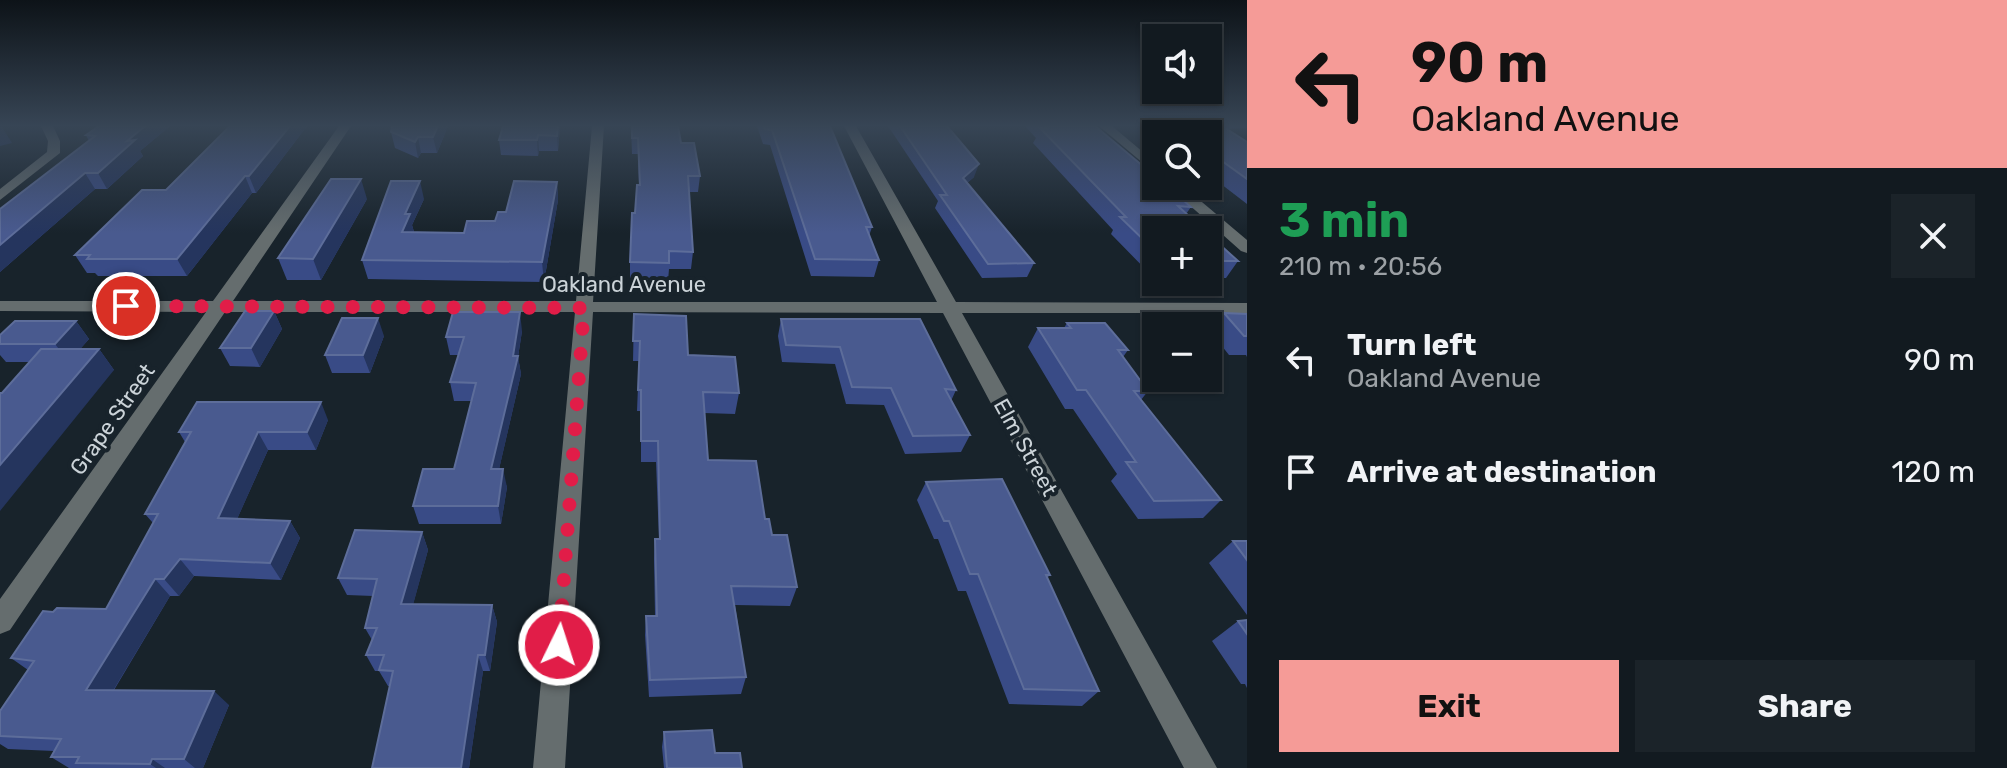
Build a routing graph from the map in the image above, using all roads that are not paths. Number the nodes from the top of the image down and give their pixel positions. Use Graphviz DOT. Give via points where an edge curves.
graph roads {
  1 [pos="42,162"];
  2 [pos="320,162"];
  3 [pos="595,162"];
  4 [pos="870,162"];
  5 [pos="0,196"];
  6 [pos="1191,200"];
  7 [pos="1247,248"];
  8 [pos="0,306"];
  9 [pos="220,306"];
  10 [pos="584,308"];
  11 [pos="1247,308"];
  12 [pos="951,309"];
  13 [pos="0,621"];
  14 [pos="549,768"];
  15 [pos="1201,768"];
  1 -- 5 [label="street"];
  2 -- 9 [label="street, Grape Street"];
  3 -- 10 [label="street"];
  4 -- 12 [label="street, Elm Street"];
  6 -- 7 [label="street"];
  8 -- 9 [label="street, Oakland Avenue"];
  9 -- 10 [label="street, Oakland Avenue"];
  9 -- 13 [label="street, Grape Street"];
  10 -- 12 [label="street, Oakland Avenue"];
  10 -- 14 [label="street"];
  11 -- 12 [label="street, Oakland Avenue"];
  12 -- 15 [label="street, Elm Street"];
}
